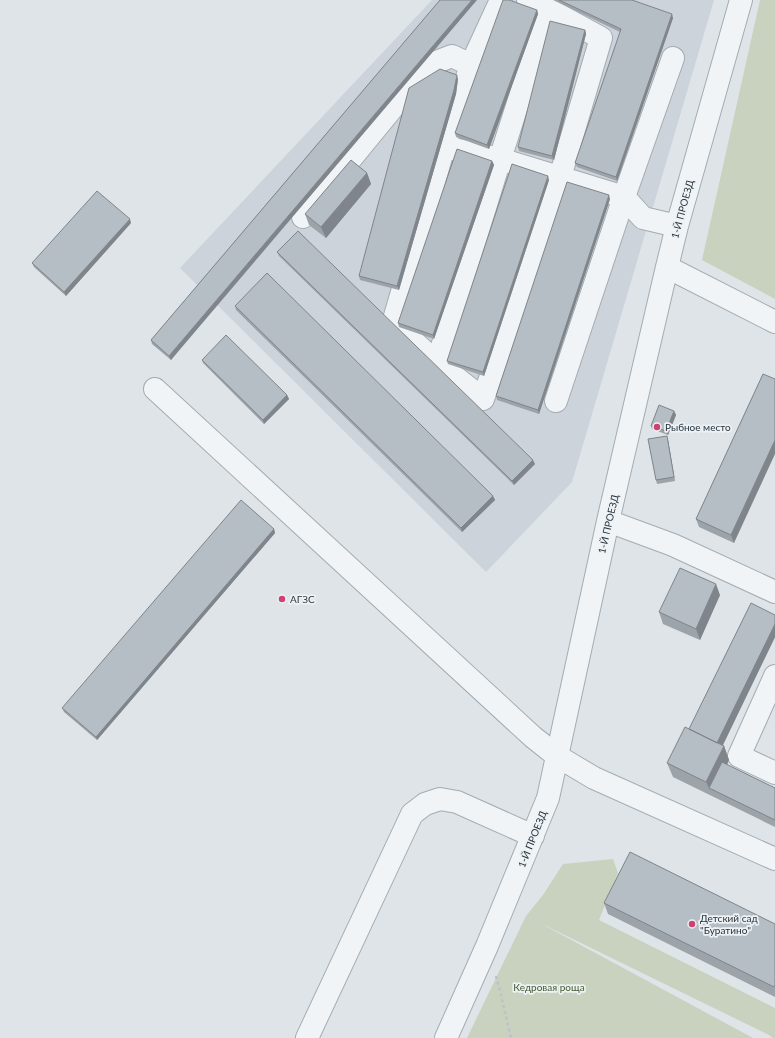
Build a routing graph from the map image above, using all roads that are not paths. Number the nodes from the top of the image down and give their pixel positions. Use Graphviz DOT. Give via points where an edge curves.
graph roads {
  1 [pos="501,0"];
  2 [pos="528,0"];
  3 [pos="741,0"];
  4 [pos="548,9"];
  5 [pos="673,58"];
  6 [pos="471,65"];
  7 [pos="444,147"];
  8 [pos="500,159"];
  9 [pos="560,177"];
  10 [pos="624,197"];
  11 [pos="303,217"];
  12 [pos="677,226"];
  13 [pos="667,267"];
  14 [pos="775,322"];
  15 [pos="437,363"];
  16 [pos="155,389"];
  17 [pos="556,401"];
  18 [pos="608,521"];
  19 [pos="775,592"];
  20 [pos="775,676"];
  21 [pos="557,756"];
  22 [pos="775,773"];
  23 [pos="533,836"];
  24 [pos="775,859"];
  25 [pos="307,1038"];
  26 [pos="446,1038"];
  1 -- 6 [label="street"];
  2 -- 4 [label="street"];
  3 -- 12 [label="street, 1-Й ПРОЕЗД"];
  4 -- 8 [label="street"];
  4 -- 9 [label="street" via="601,38"];
  5 -- 10 [label="street"];
  6 -- 7 [label="street"];
  6 -- 11 [label="street" via="452,56 434,63 413,83"];
  7 -- 8 [label="street"];
  7 -- 15 [label="street" via="393,323"];
  8 -- 9 [label="street"];
  8 -- 15 [label="street"];
  9 -- 10 [label="street"];
  9 -- 15 [label="street" via="483,399"];
  10 -- 12 [label="street" via="643,218"];
  10 -- 17 [label="street"];
  12 -- 13 [label="street, 1-Й ПРОЕЗД"];
  13 -- 14 [label="street"];
  13 -- 18 [label="street, 1-Й ПРОЕЗД"];
  16 -- 21 [label="street" via="533,738"];
  18 -- 19 [label="street" via="673,545"];
  18 -- 21 [label="street, 1-Й ПРОЕЗД"];
  20 -- 22 [label="street" via="739,756"];
  21 -- 23 [label="street, 1-Й ПРОЕЗД" via="548,798"];
  21 -- 24 [label="street" via="594,778"];
  23 -- 25 [label="street" via="457,802 440,799 425,804 412,814"];
  23 -- 26 [label="street, 1-Й ПРОЕЗД"];
}
